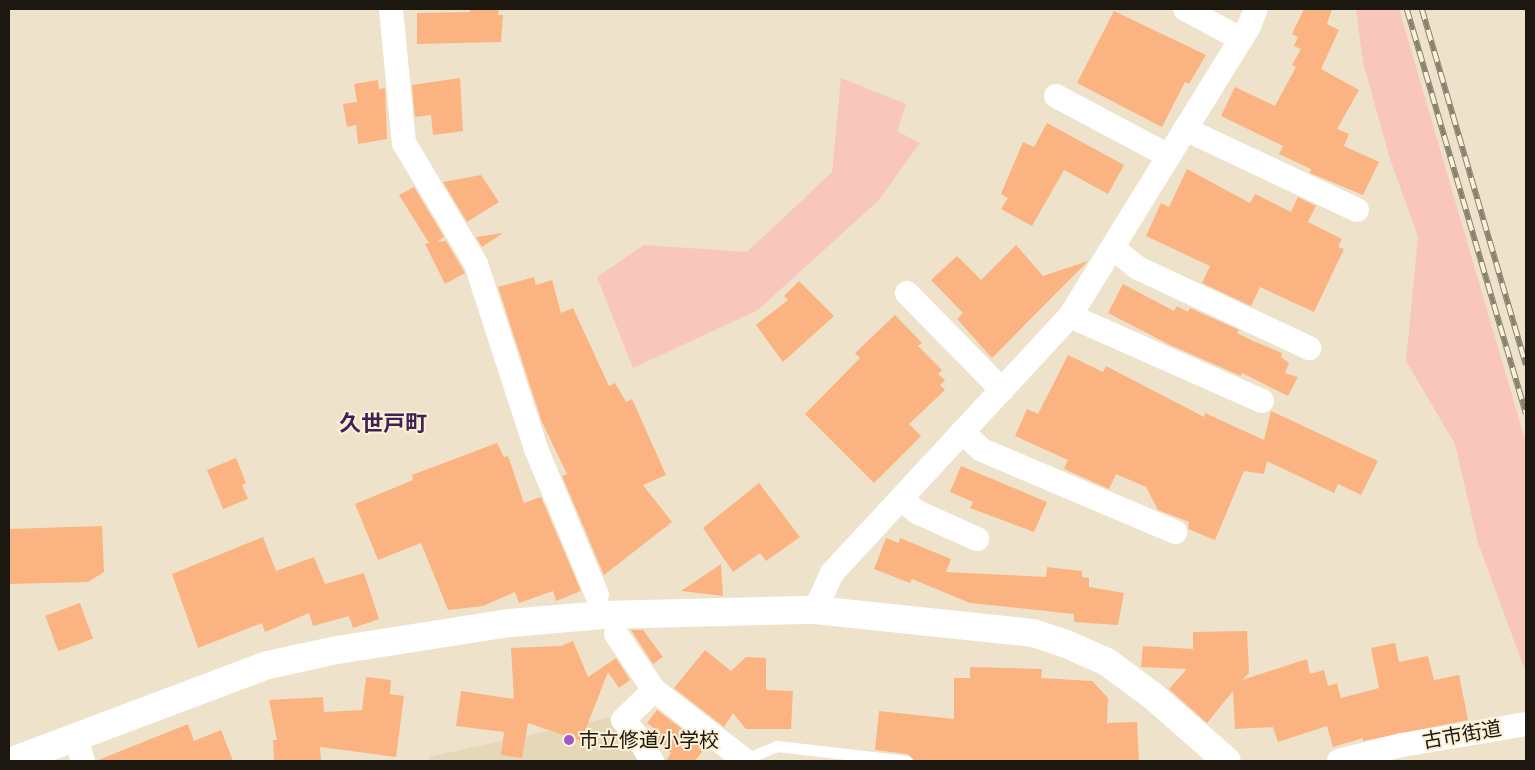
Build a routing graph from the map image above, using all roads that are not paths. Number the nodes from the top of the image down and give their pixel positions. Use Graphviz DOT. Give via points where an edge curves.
graph roads {
  1 [pos="392,9"];
  2 [pos="1185,9"];
  3 [pos="1256,9"];
  4 [pos="1241,39"];
  5 [pos="1056,96"];
  6 [pos="1186,129"];
  7 [pos="1169,156"];
  8 [pos="1357,210"];
  9 [pos="1113,248"];
  10 [pos="907,293"];
  11 [pos="1070,316"];
  12 [pos="1309,348"];
  13 [pos="1002,390"];
  14 [pos="1262,401"];
  15 [pos="962,432"];
  16 [pos="901,499"];
  17 [pos="1175,532"];
  18 [pos="977,539"];
  19 [pos="597,595"];
  20 [pos="815,610"];
  21 [pos="616,634"];
  22 [pos="654,690"];
  23 [pos="1526,724"];
  24 [pos="80,750"];
  25 [pos="1404,753"];
  26 [pos="746,760"];
  27 [pos="12,761"];
  28 [pos="652,761"];
  29 [pos="907,761"];
  30 [pos="1227,761"];
  31 [pos="1339,761"];
  1 -- 19 [label="street" via="404,143 476,264 536,449"];
  2 -- 4 [label="street"];
  3 -- 4 [label="street"];
  4 -- 6 [label="street"];
  5 -- 7 [label="street"];
  6 -- 7 [label="street"];
  6 -- 8 [label="street"];
  7 -- 9 [label="street"];
  9 -- 11 [label="street"];
  9 -- 12 [label="street" via="1138,268"];
  10 -- 13 [label="street"];
  11 -- 13 [label="street"];
  11 -- 14 [label="street"];
  13 -- 15 [label="street"];
  15 -- 16 [label="street"];
  15 -- 17 [label="street" via="982,450"];
  16 -- 18 [label="street" via="917,512"];
  16 -- 20 [label="street" via="832,573"];
  20 -- 24 [label="street" via="603,615 510,622 337,650 268,665"];
  20 -- 30 [label="street" via="1033,633 1064,644 1107,662 1153,696"];
  21 -- 22 [label="street"];
  22 -- 26 [label="street"];
  22 -- 28 [label="street" via="623,720"];
  23 -- 25 [label="street, 古市街道"];
  24 -- 27 [label="street"];
  25 -- 31 [label="street, 古市街道"];
  26 -- 29 [label="lane" via="777,746"];
}
